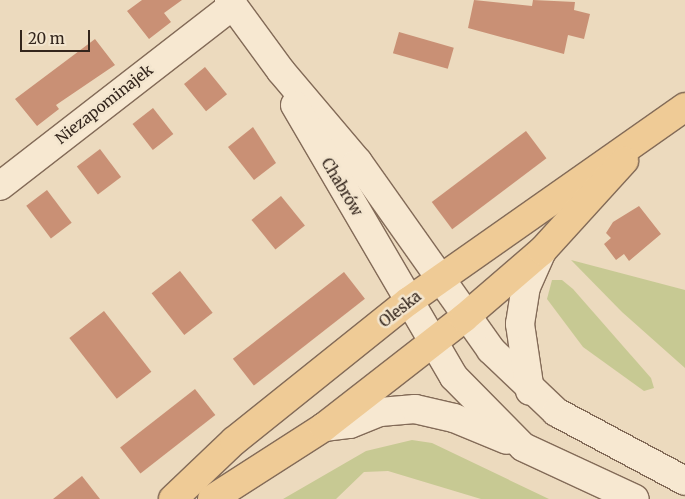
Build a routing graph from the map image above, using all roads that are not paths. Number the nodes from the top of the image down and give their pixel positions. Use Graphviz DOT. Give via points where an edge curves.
graph roads {
  1 [pos="231,3"];
  2 [pos="281,71"];
  3 [pos="685,107"];
  4 [pos="643,140"];
  5 [pos="0,186"];
  6 [pos="542,252"];
  7 [pos="438,279"];
  8 [pos="409,300"];
  9 [pos="464,318"];
  10 [pos="433,342"];
  11 [pos="531,392"];
  12 [pos="324,428"];
  13 [pos="523,447"];
  14 [pos="685,481"];
  15 [pos="173,499"];
  16 [pos="212,499"];
  17 [pos="635,499"];
  1 -- 2 [label="street, Chabrów"];
  1 -- 5 [label="street, Niezapominajek"];
  2 -- 7 [label="street, Chabrów" via="358,162"];
  2 -- 8 [label="street, Chabrów" via="299,116"];
  3 -- 4 [label="main road, Oleska"];
  4 -- 6 [label="main road, Oleska"];
  4 -- 7 [label="main road, Oleska"];
  6 -- 9 [label="main road, Oleska"];
  6 -- 11 [label="street" via="526,287 520,317 520,344"];
  7 -- 8 [label="main road, Oleska"];
  7 -- 9 [label="street, Chabrów"];
  8 -- 10 [label="street, Chabrów"];
  8 -- 15 [label="main road, Oleska" via="234,441"];
  9 -- 10 [label="main road, Oleska"];
  9 -- 11 [label="street, Chabrów"];
  10 -- 12 [label="main road, Oleska"];
  10 -- 13 [label="street, Chabrów" via="454,377"];
  11 -- 14 [label="street, Chabrów" via="591,434"];
  12 -- 13 [label="street" via="350,424 380,412 415,409 454,418"];
  12 -- 16 [label="main road, Oleska"];
  13 -- 17 [label="street"];
}
